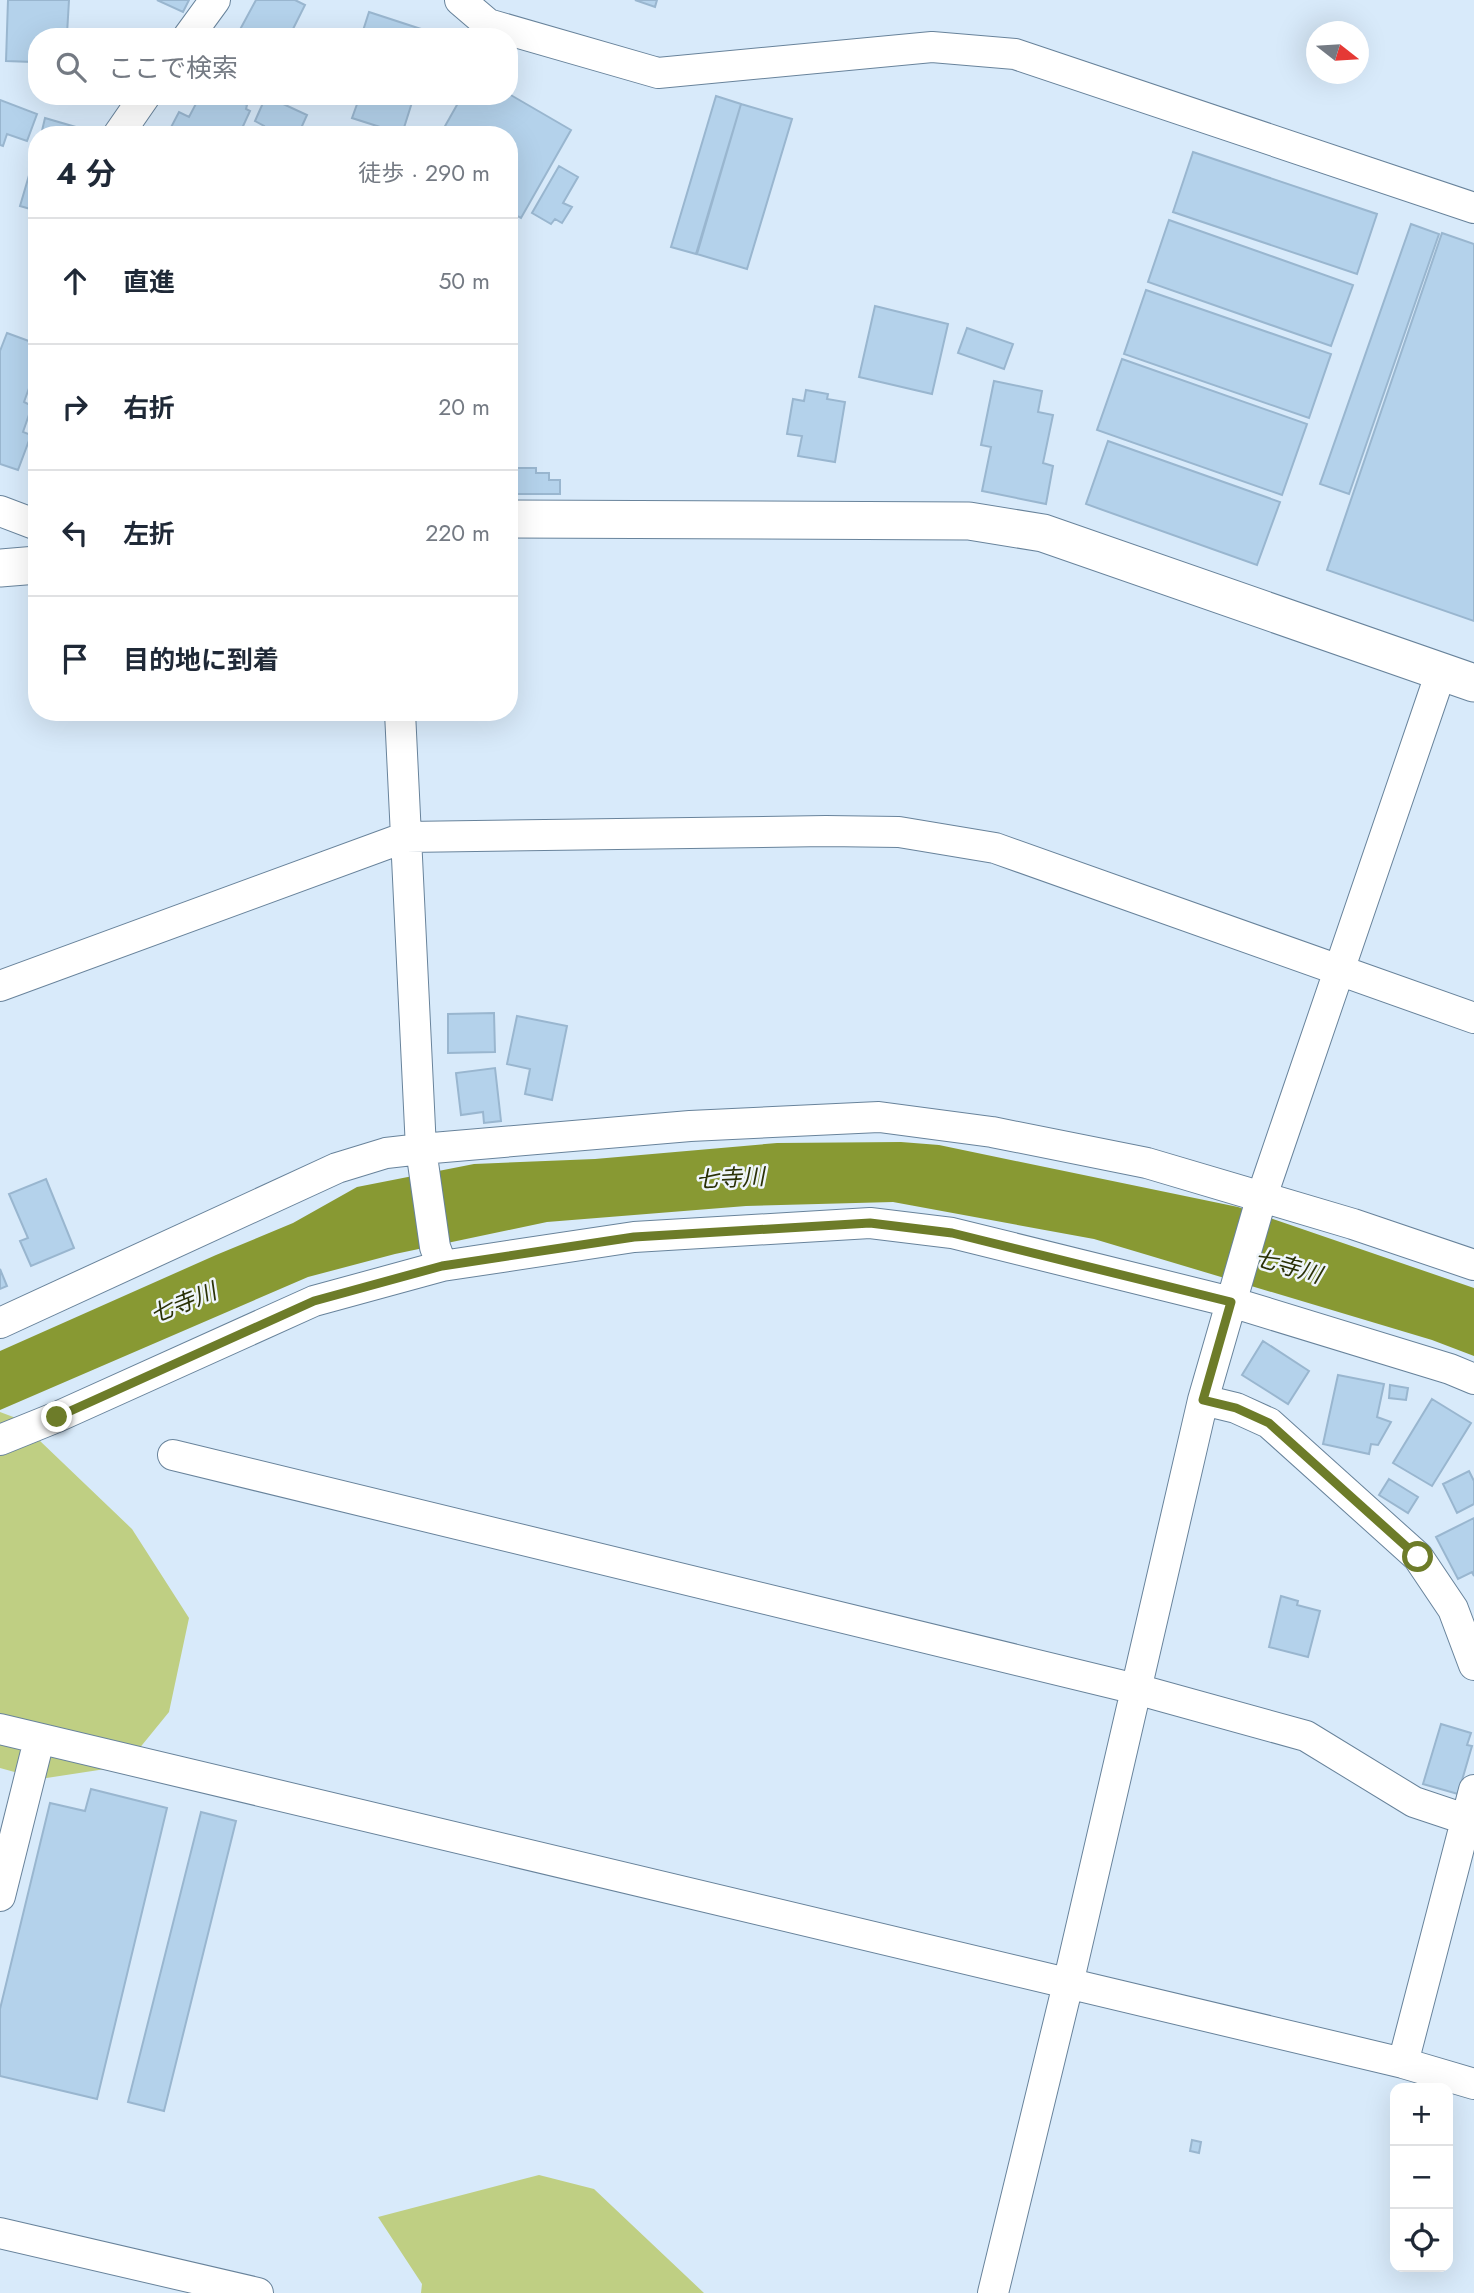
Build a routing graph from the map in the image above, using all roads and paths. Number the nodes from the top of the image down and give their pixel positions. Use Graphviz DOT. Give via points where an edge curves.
graph roads {
  1 [pos="215,0"];
  2 [pos="460,0"];
  3 [pos="195,28"];
  4 [pos="502,28"];
  5 [pos="518,33"];
  6 [pos="139,105"];
  7 [pos="124,126"];
  8 [pos="1474,208"];
  9 [pos="0,511"];
  10 [pos="518,519"];
  11 [pos="28,522"];
  12 [pos="28,566"];
  13 [pos="0,568"];
  14 [pos="1457,678"];
  15 [pos="400,721"];
  16 [pos="406,837"];
  17 [pos="1340,970"];
  18 [pos="0,986"];
  19 [pos="1474,1018"];
  20 [pos="423,1160"];
  21 [pos="1262,1196"];
  22 [pos="438,1256"];
  23 [pos="1474,1265"];
  24 [pos="1231,1302"];
  25 [pos="0,1323"];
  26 [pos="1474,1380"];
  27 [pos="1203,1400"];
  28 [pos="0,1440"];
  29 [pos="173,1455"];
  30 [pos="1463,1604"];
  31 [pos="1474,1665"];
  32 [pos="1136,1689"];
  33 [pos="0,1729"];
  34 [pos="39,1740"];
  35 [pos="1474,1790"];
  36 [pos="1470,1821"];
  37 [pos="0,1896"];
  38 [pos="1068,1984"];
  39 [pos="1403,2063"];
  40 [pos="1474,2084"];
  41 [pos="0,2233"];
  42 [pos="258,2293"];
  43 [pos="993,2293"];
  1 -- 3 [label="street"];
  2 -- 4 [label="street" via="488,24"];
  5 -- 8 [label="street" via="658,74 932,47 1015,54"];
  6 -- 7 [label="street"];
  9 -- 11 [label="street"];
  10 -- 14 [label="street" via="955,520 1043,533"];
  12 -- 13 [label="street"];
  14 -- 17 [label="street"];
  15 -- 16 [label="street"];
  16 -- 17 [label="street" via="899,832 995,848"];
  16 -- 18 [label="street"];
  16 -- 20 [label="street"];
  17 -- 19 [label="street"];
  17 -- 21 [label="street"];
  20 -- 21 [label="street" via="690,1126 879,1117 992,1132 1147,1163"];
  20 -- 22 [label="street"];
  20 -- 25 [label="street" via="386,1153 337,1168"];
  21 -- 23 [label="street"];
  21 -- 24 [label="street"];
  22 -- 24 [label="street" via="634,1237 870,1223 952,1233"];
  22 -- 28 [label="street" via="314,1301"];
  24 -- 26 [label="street"];
  24 -- 27 [label="street"];
  27 -- 30 [label="street" via="1269,1423 1418,1557"];
  27 -- 32 [label="street"];
  29 -- 32 [label="street"];
  30 -- 31 [label="street"];
  32 -- 36 [label="street" via="1306,1736 1414,1802"];
  32 -- 38 [label="street"];
  33 -- 34 [label="street"];
  34 -- 37 [label="street"];
  34 -- 38 [label="street"];
  35 -- 36 [label="street"];
  36 -- 39 [label="street"];
  38 -- 39 [label="street"];
  38 -- 43 [label="street"];
  39 -- 40 [label="street"];
  41 -- 42 [label="street"];
}
